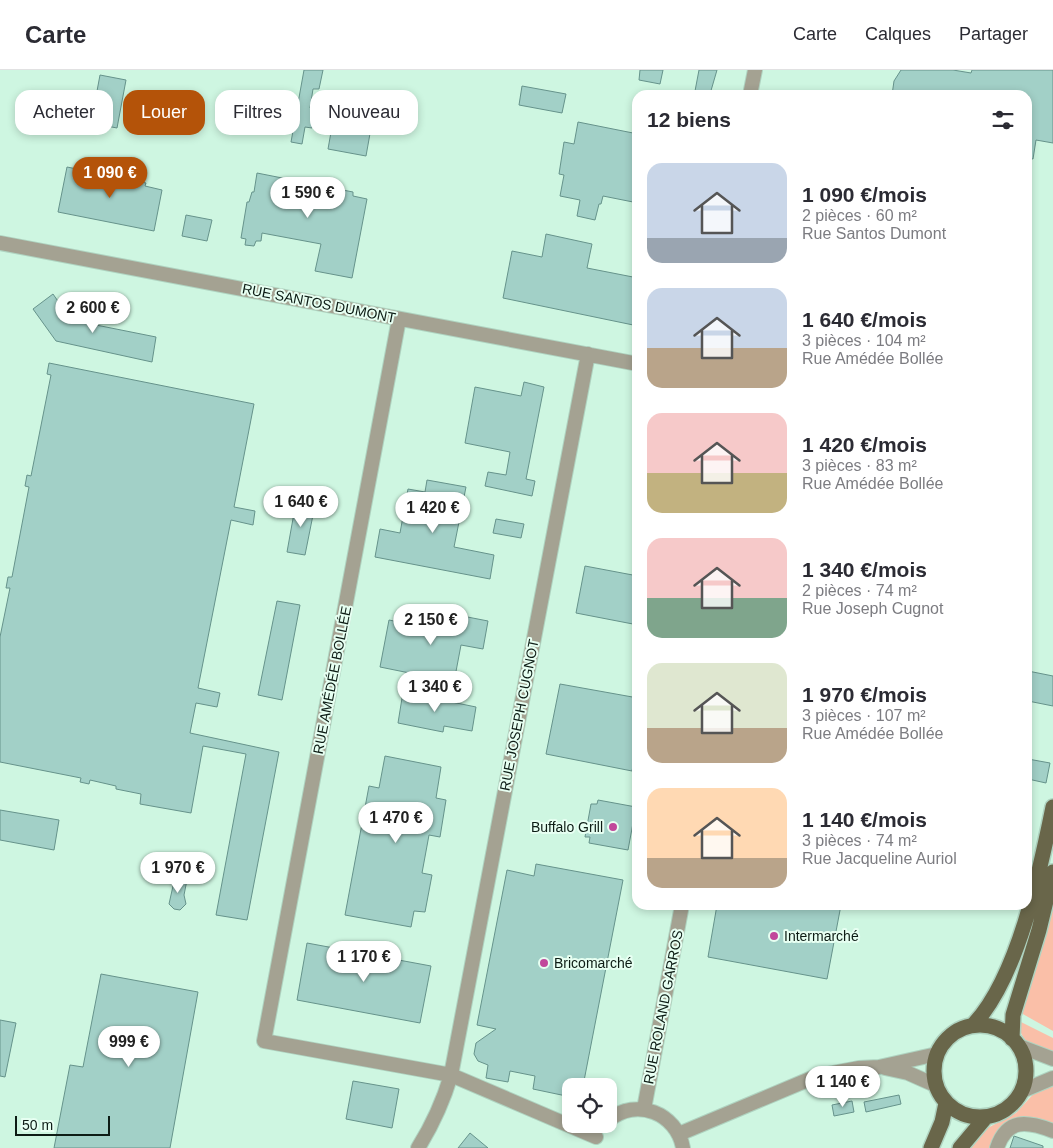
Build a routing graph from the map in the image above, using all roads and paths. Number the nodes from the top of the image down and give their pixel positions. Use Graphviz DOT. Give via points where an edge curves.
graph roads {
  1 [pos="755,70"];
  2 [pos="751,90"];
  3 [pos="0,243"];
  4 [pos="399,319"];
  5 [pos="588,354"];
  6 [pos="632,363"];
  7 [pos="1053,807"];
  8 [pos="1053,872"];
  9 [pos="1032,897"];
  10 [pos="681,910"];
  11 [pos="1028,910"];
  12 [pos="973,1026"];
  13 [pos="1016,1042"];
  14 [pos="937,1054"];
  15 [pos="1053,1059"];
  16 [pos="880,1067"];
  17 [pos="451,1075"];
  18 [pos="1053,1078"];
  19 [pos="935,1085"];
  20 [pos="1022,1091"];
  21 [pos="946,1103"];
  22 [pos="644,1109"];
  23 [pos="617,1116"];
  24 [pos="986,1117"];
  25 [pos="1053,1131"];
  26 [pos="679,1134"];
  27 [pos="594,1143"];
  28 [pos="418,1148"];
  29 [pos="683,1148"];
  30 [pos="931,1148"];
  31 [pos="960,1148"];
  32 [pos="997,1148"];
  1 -- 2 [label="street"];
  3 -- 4 [label="street, RUE SANTOS DUMONT"];
  4 -- 5 [label="street, RUE SANTOS DUMONT"];
  4 -- 17 [label="street, RUE AMÉDÉE BOLLÉE" via="264,1041"];
  5 -- 6 [label="street, RUE SANTOS DUMONT"];
  5 -- 17 [label="street, RUE JOSEPH CUGNOT"];
  7 -- 9 [label="main road"];
  8 -- 13 [label="main road" via="1013,1016"];
  10 -- 22 [label="street, RUE ROLAND GARROS"];
  11 -- 12 [label="main road" via="995,998"];
  12 -- 13 [label="main road" via="994,1028"];
  12 -- 14 [label="main road" via="951,1035"];
  13 -- 15 [label="street"];
  13 -- 20 [label="main road" via="1025,1060 1026,1076"];
  14 -- 16 [label="street"];
  14 -- 19 [label="main road" via="933,1069"];
  16 -- 19 [label="street" via="908,1073"];
  16 -- 26 [label="street" via="837,1071 798,1082"];
  17 -- 27 [label="street"];
  17 -- 28 [label="street, RUE JOSEPH CUGNOT" via="439,1109"];
  18 -- 20 [label="street"];
  19 -- 21 [label="main road"];
  20 -- 24 [label="main road" via="1007,1109"];
  21 -- 24 [label="main road" via="964,1114"];
  21 -- 30 [label="main road"];
  22 -- 23 [label="street" via="629,1109"];
  22 -- 26 [label="street" via="671,1122"];
  24 -- 31 [label="main road"];
  25 -- 32 [label="street" via="1031,1125 1013,1126 1005,1130"];
  26 -- 29 [label="street"];
}
